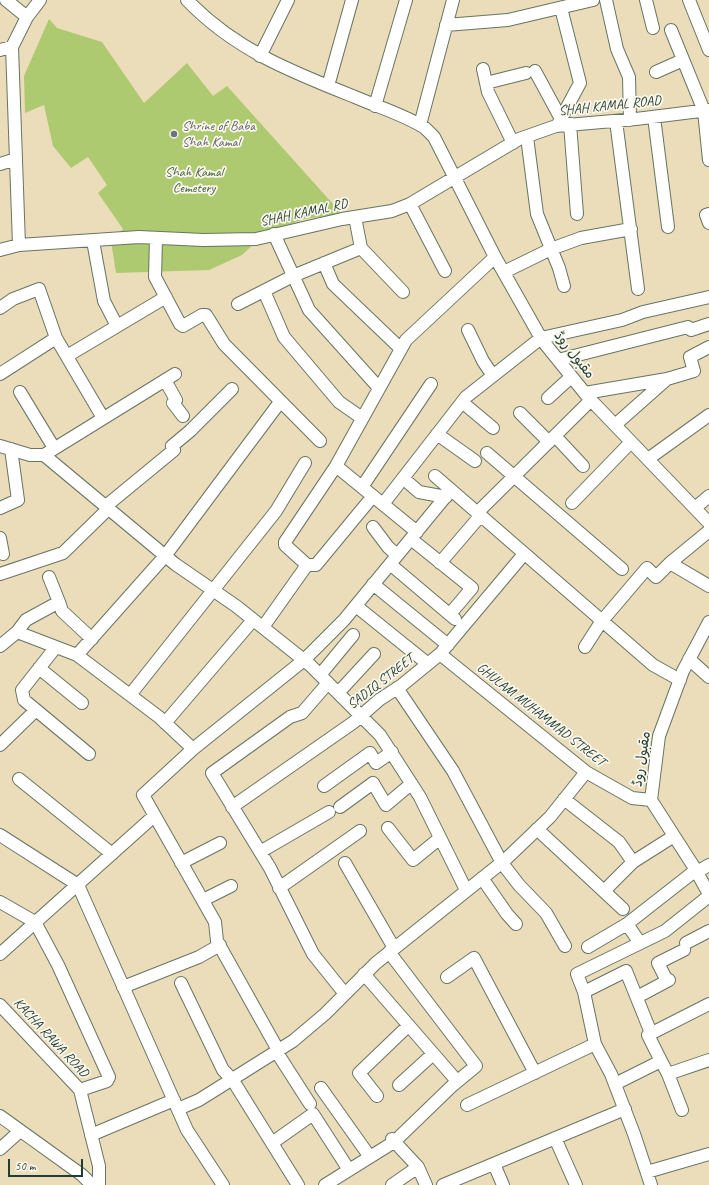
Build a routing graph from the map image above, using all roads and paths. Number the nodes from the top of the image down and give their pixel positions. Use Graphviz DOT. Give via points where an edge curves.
graph roads {
  1 [pos="6,0"];
  2 [pos="40,0"];
  3 [pos="288,0"];
  4 [pos="352,0"];
  5 [pos="406,0"];
  6 [pos="453,0"];
  7 [pos="593,0"];
  8 [pos="606,0"];
  9 [pos="646,0"];
  10 [pos="688,0"];
  11 [pos="193,2"];
  12 [pos="561,8"];
  13 [pos="28,17"];
  14 [pos="446,24"];
  15 [pos="653,28"];
  16 [pos="671,30"];
  17 [pos="12,47"];
  18 [pos="0,50"];
  19 [pos="709,50"];
  20 [pos="260,56"];
  21 [pos="683,60"];
  22 [pos="483,69"];
  23 [pos="656,72"];
  24 [pos="486,83"];
  25 [pos="328,86"];
  26 [pos="375,106"];
  27 [pos="707,111"];
  28 [pos="654,117"];
  29 [pos="630,120"];
  30 [pos="616,121"];
  31 [pos="563,123"];
  32 [pos="420,125"];
  33 [pos="527,137"];
  34 [pos="513,143"];
  35 [pos="16,158"];
  36 [pos="709,160"];
  37 [pos="0,164"];
  38 [pos="454,177"];
  39 [pos="410,204"];
  40 [pos="577,214"];
  41 [pos="709,214"];
  42 [pos="355,217"];
  43 [pos="709,223"];
  44 [pos="668,226"];
  45 [pos="630,229"];
  46 [pos="274,234"];
  47 [pos="156,238"];
  48 [pos="93,241"];
  49 [pos="19,245"];
  50 [pos="361,248"];
  51 [pos="551,249"];
  52 [pos="0,250"];
  53 [pos="496,257"];
  54 [pos="324,263"];
  55 [pos="446,271"];
  56 [pos="504,272"];
  57 [pos="293,276"];
  58 [pos="564,286"];
  59 [pos="638,288"];
  60 [pos="264,291"];
  61 [pos="402,292"];
  62 [pos="709,296"];
  63 [pos="166,297"];
  64 [pos="238,304"];
  65 [pos="0,308"];
  66 [pos="709,324"];
  67 [pos="117,326"];
  68 [pos="468,330"];
  69 [pos="56,338"];
  70 [pos="541,338"];
  71 [pos="709,347"];
  72 [pos="401,349"];
  73 [pos="67,356"];
  74 [pos="558,360"];
  75 [pos="0,374"];
  76 [pos="493,376"];
  77 [pos="571,377"];
  78 [pos="667,379"];
  79 [pos="431,384"];
  80 [pos="379,388"];
  81 [pos="232,389"];
  82 [pos="20,392"];
  83 [pos="588,397"];
  84 [pos="548,398"];
  85 [pos="280,402"];
  86 [pos="462,402"];
  87 [pos="520,413"];
  88 [pos="709,415"];
  89 [pos="183,416"];
  90 [pos="103,418"];
  91 [pos="362,418"];
  92 [pos="615,425"];
  93 [pos="493,428"];
  94 [pos="437,434"];
  95 [pos="552,439"];
  96 [pos="320,441"];
  97 [pos="631,442"];
  98 [pos="6,447"];
  99 [pos="49,452"];
  100 [pos="487,453"];
  101 [pos="648,459"];
  102 [pos="475,461"];
  103 [pos="306,463"];
  104 [pos="336,466"];
  105 [pos="583,466"];
  106 [pos="434,476"];
  107 [pos="514,477"];
  108 [pos="403,478"];
  109 [pos="362,487"];
  110 [pos="448,494"];
  111 [pos="709,496"];
  112 [pos="378,500"];
  113 [pos="572,503"];
  114 [pos="0,508"];
  115 [pos="107,508"];
  116 [pos="695,508"];
  117 [pos="479,514"];
  118 [pos="709,522"];
  119 [pos="373,527"];
  120 [pos="709,531"];
  121 [pos="414,535"];
  122 [pos="0,538"];
  123 [pos="3,554"];
  124 [pos="524,554"];
  125 [pos="165,556"];
  126 [pos="394,560"];
  127 [pos="440,563"];
  128 [pos="670,563"];
  129 [pos="307,565"];
  130 [pos="622,570"];
  131 [pos="0,574"];
  132 [pos="49,577"];
  133 [pos="373,584"];
  134 [pos="709,586"];
  135 [pos="214,590"];
  136 [pos="59,602"];
  137 [pos="356,606"];
  138 [pos="450,614"];
  139 [pos="601,622"];
  140 [pos="709,622"];
  141 [pos="258,623"];
  142 [pos="464,626"];
  143 [pos="17,632"];
  144 [pos="353,635"];
  145 [pos="92,639"];
  146 [pos="0,646"];
  147 [pos="55,648"];
  148 [pos="585,648"];
  149 [pos="444,649"];
  150 [pos="374,654"];
  151 [pos="77,655"];
  152 [pos="689,659"];
  153 [pos="304,660"];
  154 [pos="428,664"];
  155 [pos="39,668"];
  156 [pos="320,675"];
  157 [pos="709,677"];
  158 [pos="680,680"];
  159 [pos="328,683"];
  160 [pos="397,688"];
  161 [pos="338,693"];
  162 [pos="130,695"];
  163 [pos="82,703"];
  164 [pos="36,710"];
  165 [pos="361,716"];
  166 [pos="165,723"];
  167 [pos="0,745"];
  168 [pos="193,749"];
  169 [pos="392,752"];
  170 [pos="89,754"];
  171 [pos="586,772"];
  172 [pos="19,779"];
  173 [pos="411,784"];
  174 [pos="324,786"];
  175 [pos="564,799"];
  176 [pos="651,800"];
  177 [pos="232,807"];
  178 [pos="154,816"];
  179 [pos="388,828"];
  180 [pos="537,829"];
  181 [pos="360,831"];
  182 [pos="0,835"];
  183 [pos="674,836"];
  184 [pos="440,838"];
  185 [pos="220,842"];
  186 [pos="260,852"];
  187 [pos="112,854"];
  188 [pos="633,862"];
  189 [pos="181,863"];
  190 [pos="345,863"];
  191 [pos="502,863"];
  192 [pos="709,865"];
  193 [pos="697,871"];
  194 [pos="482,878"];
  195 [pos="78,885"];
  196 [pos="231,886"];
  197 [pos="280,888"];
  198 [pos="466,890"];
  199 [pos="604,891"];
  200 [pos="708,892"];
  201 [pos="203,900"];
  202 [pos="0,902"];
  203 [pos="623,909"];
  204 [pos="36,922"];
  205 [pos="516,924"];
  206 [pos="627,924"];
  207 [pos="709,931"];
  208 [pos="640,944"];
  209 [pos="220,945"];
  210 [pos="565,946"];
  211 [pos="588,947"];
  212 [pos="392,950"];
  213 [pos="0,954"];
  214 [pos="364,974"];
  215 [pos="447,977"];
  216 [pos="181,984"];
  217 [pos="123,987"];
  218 [pos="584,992"];
  219 [pos="345,994"];
  220 [pos="636,997"];
  221 [pos="709,1004"];
  222 [pos="0,1005"];
  223 [pos="408,1026"];
  224 [pos="651,1033"];
  225 [pos="595,1044"];
  226 [pos="277,1051"];
  227 [pos="433,1054"];
  228 [pos="709,1060"];
  229 [pos="661,1061"];
  230 [pos="535,1073"];
  231 [pos="668,1074"];
  232 [pos="232,1079"];
  233 [pos="457,1082"];
  234 [pos="615,1084"];
  235 [pos="399,1085"];
  236 [pos="321,1088"];
  237 [pos="80,1090"];
  238 [pos="377,1096"];
  239 [pos="176,1104"];
  240 [pos="310,1104"];
  241 [pos="467,1105"];
  242 [pos="625,1109"];
  243 [pos="682,1110"];
  244 [pos="0,1116"];
  245 [pos="20,1131"];
  246 [pos="91,1135"];
  247 [pos="555,1138"];
  248 [pos="393,1140"];
  249 [pos="272,1143"];
  250 [pos="0,1149"];
  251 [pos="709,1154"];
  252 [pos="370,1157"];
  253 [pos="494,1164"];
  254 [pos="418,1168"];
  255 [pos="349,1170"];
  256 [pos="647,1172"];
  257 [pos="92,1185"];
  258 [pos="99,1185"];
  259 [pos="223,1185"];
  260 [pos="298,1185"];
  261 [pos="326,1185"];
  262 [pos="392,1185"];
  263 [pos="426,1185"];
  264 [pos="443,1185"];
  265 [pos="503,1185"];
  266 [pos="576,1185"];
  267 [pos="651,1185"];
  1 -- 13 [label="street"];
  2 -- 13 [label="street"];
  3 -- 20 [label="street"];
  4 -- 25 [label="street"];
  5 -- 26 [label="street"];
  6 -- 14 [label="street"];
  7 -- 12 [label="street"];
  8 -- 29 [label="street" via="617,49 629,77"];
  9 -- 15 [label="street"];
  10 -- 19 [label="street"];
  11 -- 20 [label="street" via="207,21"];
  12 -- 14 [label="street" via="508,20"];
  12 -- 31 [label="street" via="580,83"];
  13 -- 17 [label="street"];
  14 -- 32 [label="street"];
  16 -- 21 [label="street"];
  17 -- 18 [label="street"];
  17 -- 35 [label="street"];
  20 -- 25 [label="street"];
  21 -- 23 [label="street"];
  21 -- 27 [label="street"];
  22 -- 24 [label="street"];
  24 -- 31 [label="street" via="531,72"];
  24 -- 34 [label="street"];
  25 -- 26 [label="street"];
  26 -- 32 [label="street"];
  27 -- 28 [label="street, SHAH KAMAL ROAD"];
  27 -- 36 [label="street"];
  28 -- 29 [label="street, SHAH KAMAL ROAD"];
  28 -- 44 [label="street"];
  29 -- 30 [label="street, SHAH KAMAL ROAD"];
  30 -- 31 [label="street, SHAH KAMAL ROAD"];
  30 -- 45 [label="street"];
  31 -- 33 [label="street, SHAH KAMAL ROAD"];
  31 -- 40 [label="street"];
  32 -- 38 [label="street" via="434,137"];
  33 -- 34 [label="street, SHAH KAMAL ROAD"];
  33 -- 51 [label="street" via="537,214"];
  34 -- 38 [label="street, SHAH KAMAL ROAD"];
  35 -- 37 [label="street"];
  35 -- 49 [label="street"];
  38 -- 39 [label="street, SHAH KAMAL RD"];
  38 -- 53 [label="street, مقبول روڈ"];
  39 -- 42 [label="street, SHAH KAMAL RD" via="392,211"];
  39 -- 55 [label="street"];
  41 -- 43 [label="street" via="706,215"];
  42 -- 46 [label="street, SHAH KAMAL RD"];
  42 -- 50 [label="street"];
  45 -- 51 [label="street" via="581,238"];
  45 -- 59 [label="street"];
  46 -- 47 [label="street, SHAH KAMAL RD" via="256,239"];
  46 -- 57 [label="street"];
  47 -- 48 [label="street, SHAH KAMAL RD"];
  47 -- 63 [label="street" via="155,276"];
  48 -- 49 [label="street, SHAH KAMAL RD"];
  48 -- 67 [label="street" via="104,301"];
  49 -- 52 [label="street"];
  50 -- 54 [label="street"];
  50 -- 61 [label="street"];
  51 -- 56 [label="street"];
  51 -- 58 [label="street"];
  53 -- 56 [label="street, مقبول روڈ"];
  53 -- 72 [label="street" via="406,340"];
  54 -- 57 [label="street"];
  54 -- 72 [label="street" via="333,284"];
  56 -- 70 [label="street, مقبول روڈ"];
  57 -- 60 [label="street"];
  57 -- 80 [label="street" via="309,310"];
  60 -- 64 [label="street"];
  60 -- 91 [label="street" via="284,337 340,402"];
  62 -- 70 [label="street" via="643,312 622,320"];
  63 -- 67 [label="street"];
  63 -- 85 [label="street" via="182,325 206,315 224,344"];
  65 -- 69 [label="street" via="13,299 39,289"];
  66 -- 74 [label="street"];
  67 -- 73 [label="street"];
  68 -- 76 [label="street"];
  69 -- 73 [label="street"];
  69 -- 75 [label="street"];
  70 -- 74 [label="street, مقبول روڈ"];
  70 -- 76 [label="street"];
  71 -- 78 [label="street" via="690,357 694,371"];
  72 -- 80 [label="street"];
  73 -- 90 [label="street"];
  74 -- 77 [label="street, مقبول روڈ"];
  76 -- 86 [label="street"];
  77 -- 83 [label="street, مقبول روڈ"];
  77 -- 84 [label="street"];
  78 -- 83 [label="street"];
  78 -- 92 [label="street"];
  79 -- 109 [label="street"];
  80 -- 91 [label="street"];
  81 -- 115 [label="street" via="172,446 174,450"];
  82 -- 99 [label="street"];
  83 -- 92 [label="street, مقبول روڈ"];
  83 -- 95 [label="street"];
  85 -- 96 [label="street"];
  85 -- 125 [label="street"];
  86 -- 93 [label="street"];
  86 -- 94 [label="street"];
  87 -- 95 [label="street"];
  88 -- 101 [label="street"];
  89 -- 90 [label="street" via="173,403 176,400 170,377"];
  90 -- 99 [label="street"];
  91 -- 104 [label="street"];
  92 -- 97 [label="street, مقبول روڈ"];
  94 -- 102 [label="street"];
  94 -- 108 [label="street"];
  95 -- 105 [label="street"];
  95 -- 107 [label="street"];
  97 -- 101 [label="street, مقبول روڈ"];
  97 -- 113 [label="street"];
  98 -- 99 [label="street" via="30,455"];
  98 -- 114 [label="street" via="18,500"];
  99 -- 115 [label="street" via="59,466"];
  100 -- 107 [label="street"];
  101 -- 116 [label="street, مقبول روڈ"];
  103 -- 135 [label="street" via="276,511"];
  104 -- 109 [label="street"];
  104 -- 129 [label="street" via="284,542"];
  106 -- 110 [label="street"];
  107 -- 117 [label="street"];
  107 -- 130 [label="street"];
  108 -- 110 [label="street" via="419,492"];
  108 -- 112 [label="street"];
  109 -- 112 [label="street"];
  110 -- 117 [label="street"];
  110 -- 121 [label="street"];
  111 -- 116 [label="street"];
  112 -- 121 [label="street"];
  112 -- 129 [label="street" via="316,565"];
  115 -- 125 [label="street"];
  115 -- 131 [label="street" via="63,552"];
  116 -- 118 [label="street, مقبول روڈ"];
  117 -- 124 [label="street"];
  117 -- 127 [label="street"];
  119 -- 126 [label="street"];
  120 -- 128 [label="street"];
  121 -- 126 [label="street"];
  121 -- 127 [label="street"];
  122 -- 123 [label="street"];
  124 -- 139 [label="street"];
  124 -- 142 [label="street, SADIQ STREET"];
  125 -- 135 [label="street"];
  125 -- 145 [label="street"];
  126 -- 133 [label="street"];
  126 -- 138 [label="street"];
  127 -- 138 [label="street" via="472,588"];
  128 -- 134 [label="street"];
  128 -- 139 [label="street" via="656,577 647,568"];
  129 -- 141 [label="street"];
  132 -- 136 [label="street"];
  133 -- 137 [label="street"];
  133 -- 149 [label="street, GHULAM MUHAMMAD STREET"];
  135 -- 141 [label="street"];
  135 -- 162 [label="street"];
  136 -- 143 [label="street" via="26,620"];
  136 -- 145 [label="street" via="62,611"];
  137 -- 153 [label="street"];
  137 -- 154 [label="street"];
  138 -- 142 [label="street"];
  139 -- 148 [label="street"];
  139 -- 158 [label="street" via="653,665"];
  140 -- 152 [label="street, مقبول روڈ"];
  141 -- 153 [label="street"];
  141 -- 166 [label="street"];
  142 -- 149 [label="street, SADIQ STREET"];
  143 -- 146 [label="street"];
  143 -- 147 [label="street"];
  144 -- 156 [label="street"];
  145 -- 151 [label="street"];
  147 -- 151 [label="street"];
  147 -- 155 [label="street"];
  149 -- 154 [label="street, SADIQ STREET"];
  149 -- 171 [label="street, GHULAM MUHAMMAD STREET"];
  150 -- 161 [label="street"];
  151 -- 162 [label="street"];
  152 -- 157 [label="street"];
  152 -- 158 [label="street, مقبول روڈ"];
  153 -- 156 [label="street"];
  153 -- 168 [label="street"];
  154 -- 160 [label="street, SADIQ STREET"];
  155 -- 163 [label="street"];
  155 -- 164 [label="street" via="22,690 24,700"];
  156 -- 159 [label="street"];
  158 -- 176 [label="street, مقبول روڈ" via="659,736"];
  159 -- 161 [label="street"];
  159 -- 177 [label="street" via="302,712 290,717 213,772"];
  160 -- 165 [label="street, SADIQ STREET"];
  160 -- 191 [label="street" via="453,771"];
  161 -- 165 [label="street"];
  162 -- 166 [label="street"];
  164 -- 167 [label="street"];
  164 -- 170 [label="street"];
  165 -- 169 [label="street"];
  165 -- 177 [label="street, SADIQ STREET"];
  166 -- 168 [label="street"];
  168 -- 178 [label="street" via="143,795"];
  169 -- 173 [label="street"];
  169 -- 174 [label="street" via="376,763 370,753"];
  171 -- 175 [label="street"];
  171 -- 176 [label="street, GHULAM MUHAMMAD STREET" via="632,798"];
  172 -- 187 [label="street"];
  173 -- 184 [label="street"];
  173 -- 186 [label="street" via="386,805 373,783 335,810"];
  175 -- 180 [label="street"];
  175 -- 188 [label="street" via="619,842"];
  176 -- 183 [label="street, مقبول روڈ"];
  177 -- 186 [label="street"];
  178 -- 187 [label="street"];
  178 -- 189 [label="street"];
  179 -- 184 [label="street" via="413,860"];
  180 -- 191 [label="street"];
  180 -- 199 [label="street"];
  181 -- 197 [label="street"];
  182 -- 195 [label="street"];
  183 -- 188 [label="street"];
  183 -- 193 [label="street, مقبول روڈ"];
  184 -- 198 [label="street"];
  185 -- 189 [label="street"];
  186 -- 197 [label="street"];
  187 -- 195 [label="street"];
  188 -- 199 [label="street"];
  189 -- 201 [label="street"];
  190 -- 212 [label="street"];
  191 -- 194 [label="street"];
  191 -- 210 [label="street" via="546,913"];
  192 -- 193 [label="street"];
  193 -- 200 [label="street, مقبول روڈ"];
  193 -- 206 [label="street"];
  194 -- 198 [label="street"];
  194 -- 205 [label="street"];
  195 -- 204 [label="street"];
  195 -- 217 [label="street"];
  196 -- 201 [label="street"];
  197 -- 219 [label="street" via="312,954"];
  198 -- 212 [label="street"];
  199 -- 203 [label="street"];
  200 -- 208 [label="street" via="665,931"];
  201 -- 209 [label="street" via="215,922 217,941"];
  202 -- 204 [label="street"];
  204 -- 213 [label="street"];
  204 -- 237 [label="street" via="109,1077 107,1081"];
  206 -- 208 [label="street"];
  206 -- 211 [label="street"];
  207 -- 220 [label="street" via="658,963 668,981"];
  208 -- 218 [label="street" via="577,974"];
  209 -- 217 [label="street" via="199,957"];
  209 -- 226 [label="street"];
  212 -- 214 [label="street"];
  212 -- 233 [label="street" via="476,1066"];
  214 -- 219 [label="street"];
  214 -- 223 [label="street"];
  215 -- 230 [label="street" via="474,958"];
  216 -- 232 [label="street" via="223,1070"];
  217 -- 239 [label="street"];
  218 -- 220 [label="street" via="626,971"];
  218 -- 225 [label="street"];
  219 -- 226 [label="street" via="309,1027"];
  220 -- 224 [label="street"];
  221 -- 224 [label="street"];
  222 -- 237 [label="street, KACHA RAWA ROAD"];
  223 -- 227 [label="street"];
  223 -- 238 [label="street" via="359,1073"];
  224 -- 229 [label="street" via="648,1035"];
  225 -- 230 [label="street"];
  225 -- 234 [label="street"];
  226 -- 232 [label="street"];
  226 -- 240 [label="street"];
  227 -- 233 [label="street"];
  227 -- 235 [label="street"];
  228 -- 231 [label="street"];
  229 -- 231 [label="street"];
  229 -- 234 [label="street"];
  230 -- 241 [label="street"];
  231 -- 243 [label="street"];
  232 -- 239 [label="street" via="199,1100"];
  232 -- 249 [label="street"];
  233 -- 248 [label="street"];
  234 -- 242 [label="street"];
  236 -- 252 [label="street"];
  237 -- 246 [label="street, KACHA RAWA ROAD"];
  239 -- 246 [label="street"];
  239 -- 259 [label="street" via="187,1130"];
  242 -- 247 [label="street"];
  242 -- 256 [label="street"];
  244 -- 245 [label="street"];
  245 -- 250 [label="street"];
  245 -- 257 [label="street"];
  246 -- 258 [label="street, KACHA RAWA ROAD" via="99,1166"];
  247 -- 253 [label="street"];
  247 -- 266 [label="street"];
  248 -- 252 [label="street"];
  248 -- 254 [label="street"];
  249 -- 255 [label="street" via="313,1114"];
  249 -- 260 [label="street"];
  251 -- 256 [label="street"];
  252 -- 255 [label="street"];
  253 -- 264 [label="street"];
  253 -- 265 [label="street"];
  254 -- 262 [label="street"];
  254 -- 263 [label="street"];
  255 -- 261 [label="street"];
  256 -- 267 [label="street"];
}
